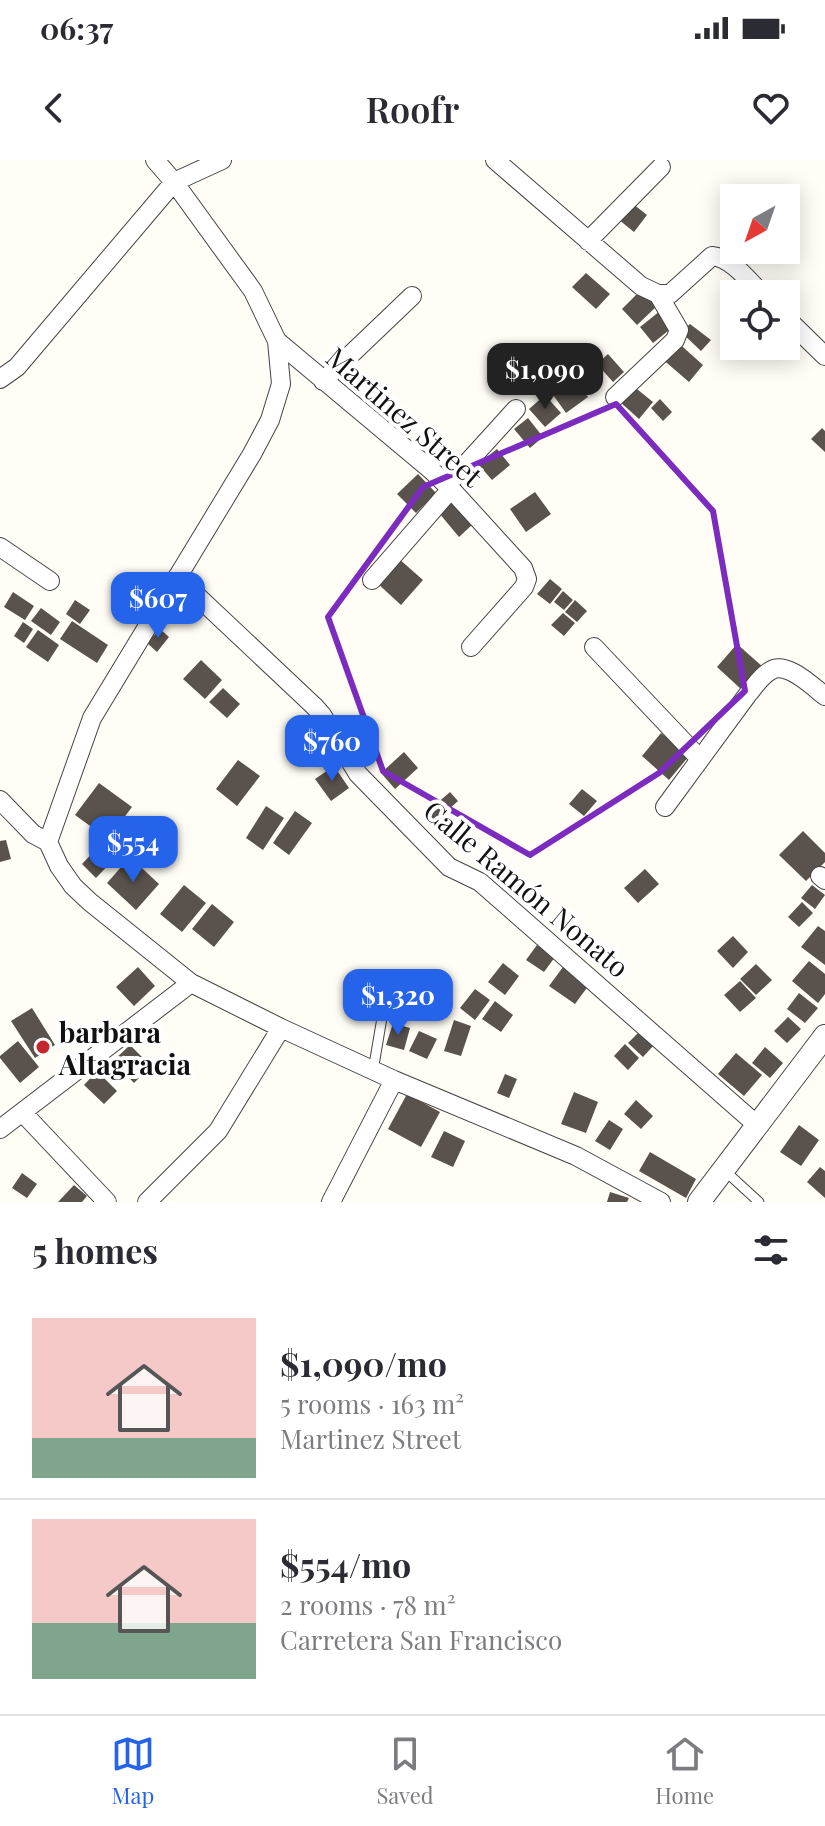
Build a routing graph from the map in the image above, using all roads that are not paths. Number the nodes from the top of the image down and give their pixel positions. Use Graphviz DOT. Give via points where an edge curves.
graph roads {
  1 [pos="155,160"];
  2 [pos="222,160"];
  3 [pos="495,160"];
  4 [pos="661,167"];
  5 [pos="174,182"];
  6 [pos="588,241"];
  7 [pos="748,280"];
  8 [pos="658,294"];
  9 [pos="412,296"];
  10 [pos="800,332"];
  11 [pos="277,341"];
  12 [pos="825,356"];
  13 [pos="0,379"];
  14 [pos="323,381"];
  15 [pos="615,397"];
  16 [pos="516,409"];
  17 [pos="449,487"];
  18 [pos="0,547"];
  19 [pos="177,577"];
  20 [pos="372,580"];
  21 [pos="50,581"];
  22 [pos="471,647"];
  23 [pos="594,647"];
  24 [pos="825,696"];
  25 [pos="700,759"];
  26 [pos="0,800"];
  27 [pos="665,807"];
  28 [pos="48,842"];
  29 [pos="191,983"];
  30 [pos="387,988"];
  31 [pos="281,1028"];
  32 [pos="825,1036"];
  33 [pos="373,1071"];
  34 [pos="394,1080"];
  35 [pos="23,1113"];
  36 [pos="757,1125"];
  37 [pos="0,1129"];
  38 [pos="723,1169"];
  39 [pos="107,1202"];
  40 [pos="147,1202"];
  41 [pos="331,1202"];
  42 [pos="661,1202"];
  43 [pos="699,1202"];
  44 [pos="759,1202"];
  1 -- 5 [label="street"];
  2 -- 5 [label="street"];
  3 -- 6 [label="street"];
  4 -- 6 [label="street"];
  5 -- 11 [label="street" via="253,291"];
  5 -- 13 [label="street" via="17,367"];
  6 -- 8 [label="street"];
  7 -- 8 [label="street" via="730,263 712,256 670,294"];
  8 -- 15 [label="street" via="679,330 675,340"];
  9 -- 14 [label="street"];
  10 -- 12 [label="street"];
  11 -- 14 [label="street, Martinez Street"];
  11 -- 19 [label="street" via="281,384 270,420"];
  14 -- 17 [label="street, Martinez Street"];
  16 -- 17 [label="street"];
  17 -- 20 [label="street"];
  17 -- 22 [label="street, Martinez Street" via="523,568 527,579"];
  18 -- 21 [label="street"];
  19 -- 28 [label="street" via="92,718"];
  19 -- 36 [label="street, Calle Ramón Nonato" via="314,706 358,774 449,867 480,882"];
  23 -- 25 [label="street"];
  24 -- 25 [label="street" via="799,676 773,668"];
  25 -- 27 [label="street"];
  26 -- 28 [label="street"];
  28 -- 29 [label="street" via="73,886"];
  29 -- 31 [label="street"];
  29 -- 35 [label="street"];
  30 -- 33 [label="lane"];
  31 -- 33 [label="street"];
  31 -- 40 [label="street" via="218,1131"];
  32 -- 36 [label="street"];
  33 -- 34 [label="street"];
  34 -- 41 [label="street"];
  34 -- 42 [label="street" via="576,1156"];
  35 -- 37 [label="street"];
  35 -- 39 [label="street"];
  36 -- 38 [label="street"];
  38 -- 43 [label="street"];
  38 -- 44 [label="lane"];
}
